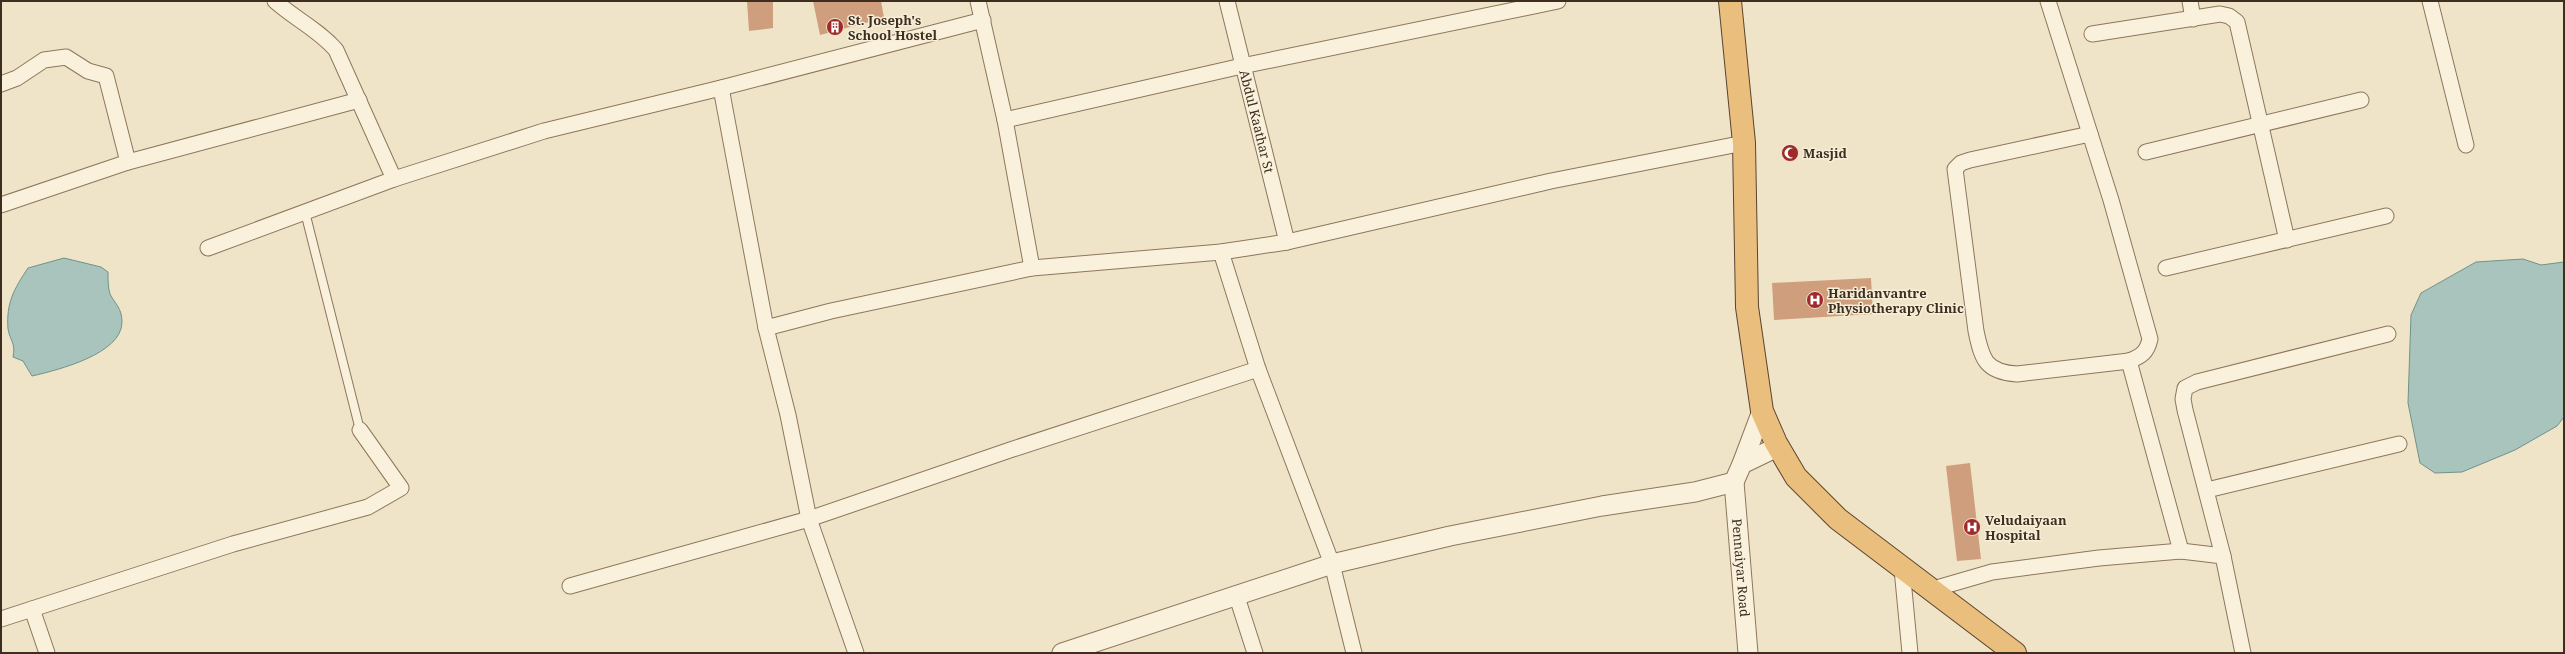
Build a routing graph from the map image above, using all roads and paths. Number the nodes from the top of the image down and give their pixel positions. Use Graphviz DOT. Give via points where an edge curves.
graph roads {
  1 [pos="275,1"];
  2 [pos="978,1"];
  3 [pos="1227,1"];
  4 [pos="1558,1"];
  5 [pos="1730,1"];
  6 [pos="2048,1"];
  7 [pos="2190,1"];
  8 [pos="2430,1"];
  9 [pos="2193,19"];
  10 [pos="983,20"];
  11 [pos="2092,34"];
  12 [pos="1242,66"];
  13 [pos="1,84"];
  14 [pos="721,88"];
  15 [pos="359,100"];
  16 [pos="2361,100"];
  17 [pos="1005,120"];
  18 [pos="2262,124"];
  19 [pos="2090,134"];
  20 [pos="1744,143"];
  21 [pos="2466,144"];
  22 [pos="2146,152"];
  23 [pos="128,162"];
  24 [pos="394,179"];
  25 [pos="1,205"];
  26 [pos="305,212"];
  27 [pos="2386,216"];
  28 [pos="2288,240"];
  29 [pos="1287,242"];
  30 [pos="208,248"];
  31 [pos="1221,252"];
  32 [pos="1032,268"];
  33 [pos="2166,268"];
  34 [pos="766,328"];
  35 [pos="2388,334"];
  36 [pos="2129,360"];
  37 [pos="1258,369"];
  38 [pos="1762,412"];
  39 [pos="360,430"];
  40 [pos="2399,444"];
  41 [pos="1779,449"];
  42 [pos="1742,464"];
  43 [pos="1734,482"];
  44 [pos="2207,490"];
  45 [pos="809,519"];
  46 [pos="2181,551"];
  47 [pos="2223,556"];
  48 [pos="1332,564"];
  49 [pos="1902,569"];
  50 [pos="570,586"];
  51 [pos="1930,590"];
  52 [pos="1236,594"];
  53 [pos="32,609"];
  54 [pos="1,619"];
  55 [pos="47,653"];
  56 [pos="856,653"];
  57 [pos="1062,653"];
  58 [pos="1255,653"];
  59 [pos="1354,653"];
  60 [pos="1748,653"];
  61 [pos="1910,653"];
  62 [pos="2015,653"];
  63 [pos="2243,653"];
  1 -- 15 [label="street" via="306,26 322,35 336,50"];
  2 -- 10 [label="street"];
  3 -- 12 [label="street, Abdul Kaathar St"];
  4 -- 12 [label="street"];
  5 -- 20 [label="highway"];
  6 -- 19 [label="street"];
  7 -- 9 [label="street"];
  8 -- 21 [label="street"];
  9 -- 11 [label="street"];
  9 -- 18 [label="street" via="2220,14 2229,16 2237,22"];
  10 -- 14 [label="street"];
  10 -- 17 [label="street"];
  12 -- 17 [label="street"];
  12 -- 29 [label="street, Abdul Kaathar St"];
  13 -- 23 [label="street" via="17,78 44,60 66,57 88,71 106,76"];
  14 -- 24 [label="street" via="544,131"];
  14 -- 34 [label="street"];
  15 -- 23 [label="street"];
  15 -- 24 [label="street"];
  16 -- 18 [label="street"];
  17 -- 32 [label="street"];
  18 -- 22 [label="street"];
  18 -- 28 [label="street"];
  19 -- 36 [label="street" via="2150,339 2148,349 2141,356"];
  19 -- 36 [label="street" via="1970,160 1961,163 1955,170 1976,331 1981,352 1989,366 2000,373 2017,374"];
  20 -- 29 [label="street" via="1551,181"];
  20 -- 38 [label="highway" via="1747,306"];
  23 -- 25 [label="street"];
  24 -- 26 [label="street"];
  26 -- 30 [label="street"];
  26 -- 39 [label="lane"];
  27 -- 28 [label="street"];
  28 -- 33 [label="street"];
  29 -- 31 [label="street"];
  31 -- 32 [label="street"];
  31 -- 37 [label="street"];
  32 -- 34 [label="street" via="831,311"];
  34 -- 45 [label="street" via="788,415"];
  35 -- 44 [label="street" via="2197,382 2185,388 2184,404"];
  36 -- 46 [label="street"];
  37 -- 45 [label="street"];
  37 -- 48 [label="street"];
  38 -- 41 [label="highway"];
  38 -- 42 [label="street"];
  39 -- 53 [label="street" via="401,488 368,507 233,544"];
  40 -- 44 [label="street"];
  41 -- 42 [label="street" via="1771,450"];
  41 -- 49 [label="highway" via="1796,477 1838,518"];
  42 -- 43 [label="street"];
  43 -- 48 [label="street" via="1695,492 1602,506 1450,536"];
  43 -- 60 [label="street, Pennaiyar Road"];
  44 -- 47 [label="street"];
  45 -- 50 [label="street"];
  45 -- 56 [label="street"];
  46 -- 47 [label="street"];
  46 -- 51 [label="street" via="2099,558 1992,572"];
  47 -- 63 [label="street"];
  48 -- 52 [label="street"];
  48 -- 59 [label="street"];
  49 -- 51 [label="highway"];
  49 -- 61 [label="street"];
  51 -- 62 [label="highway"];
  52 -- 57 [label="street"];
  52 -- 58 [label="street"];
  53 -- 54 [label="street"];
  53 -- 55 [label="street"];
}
